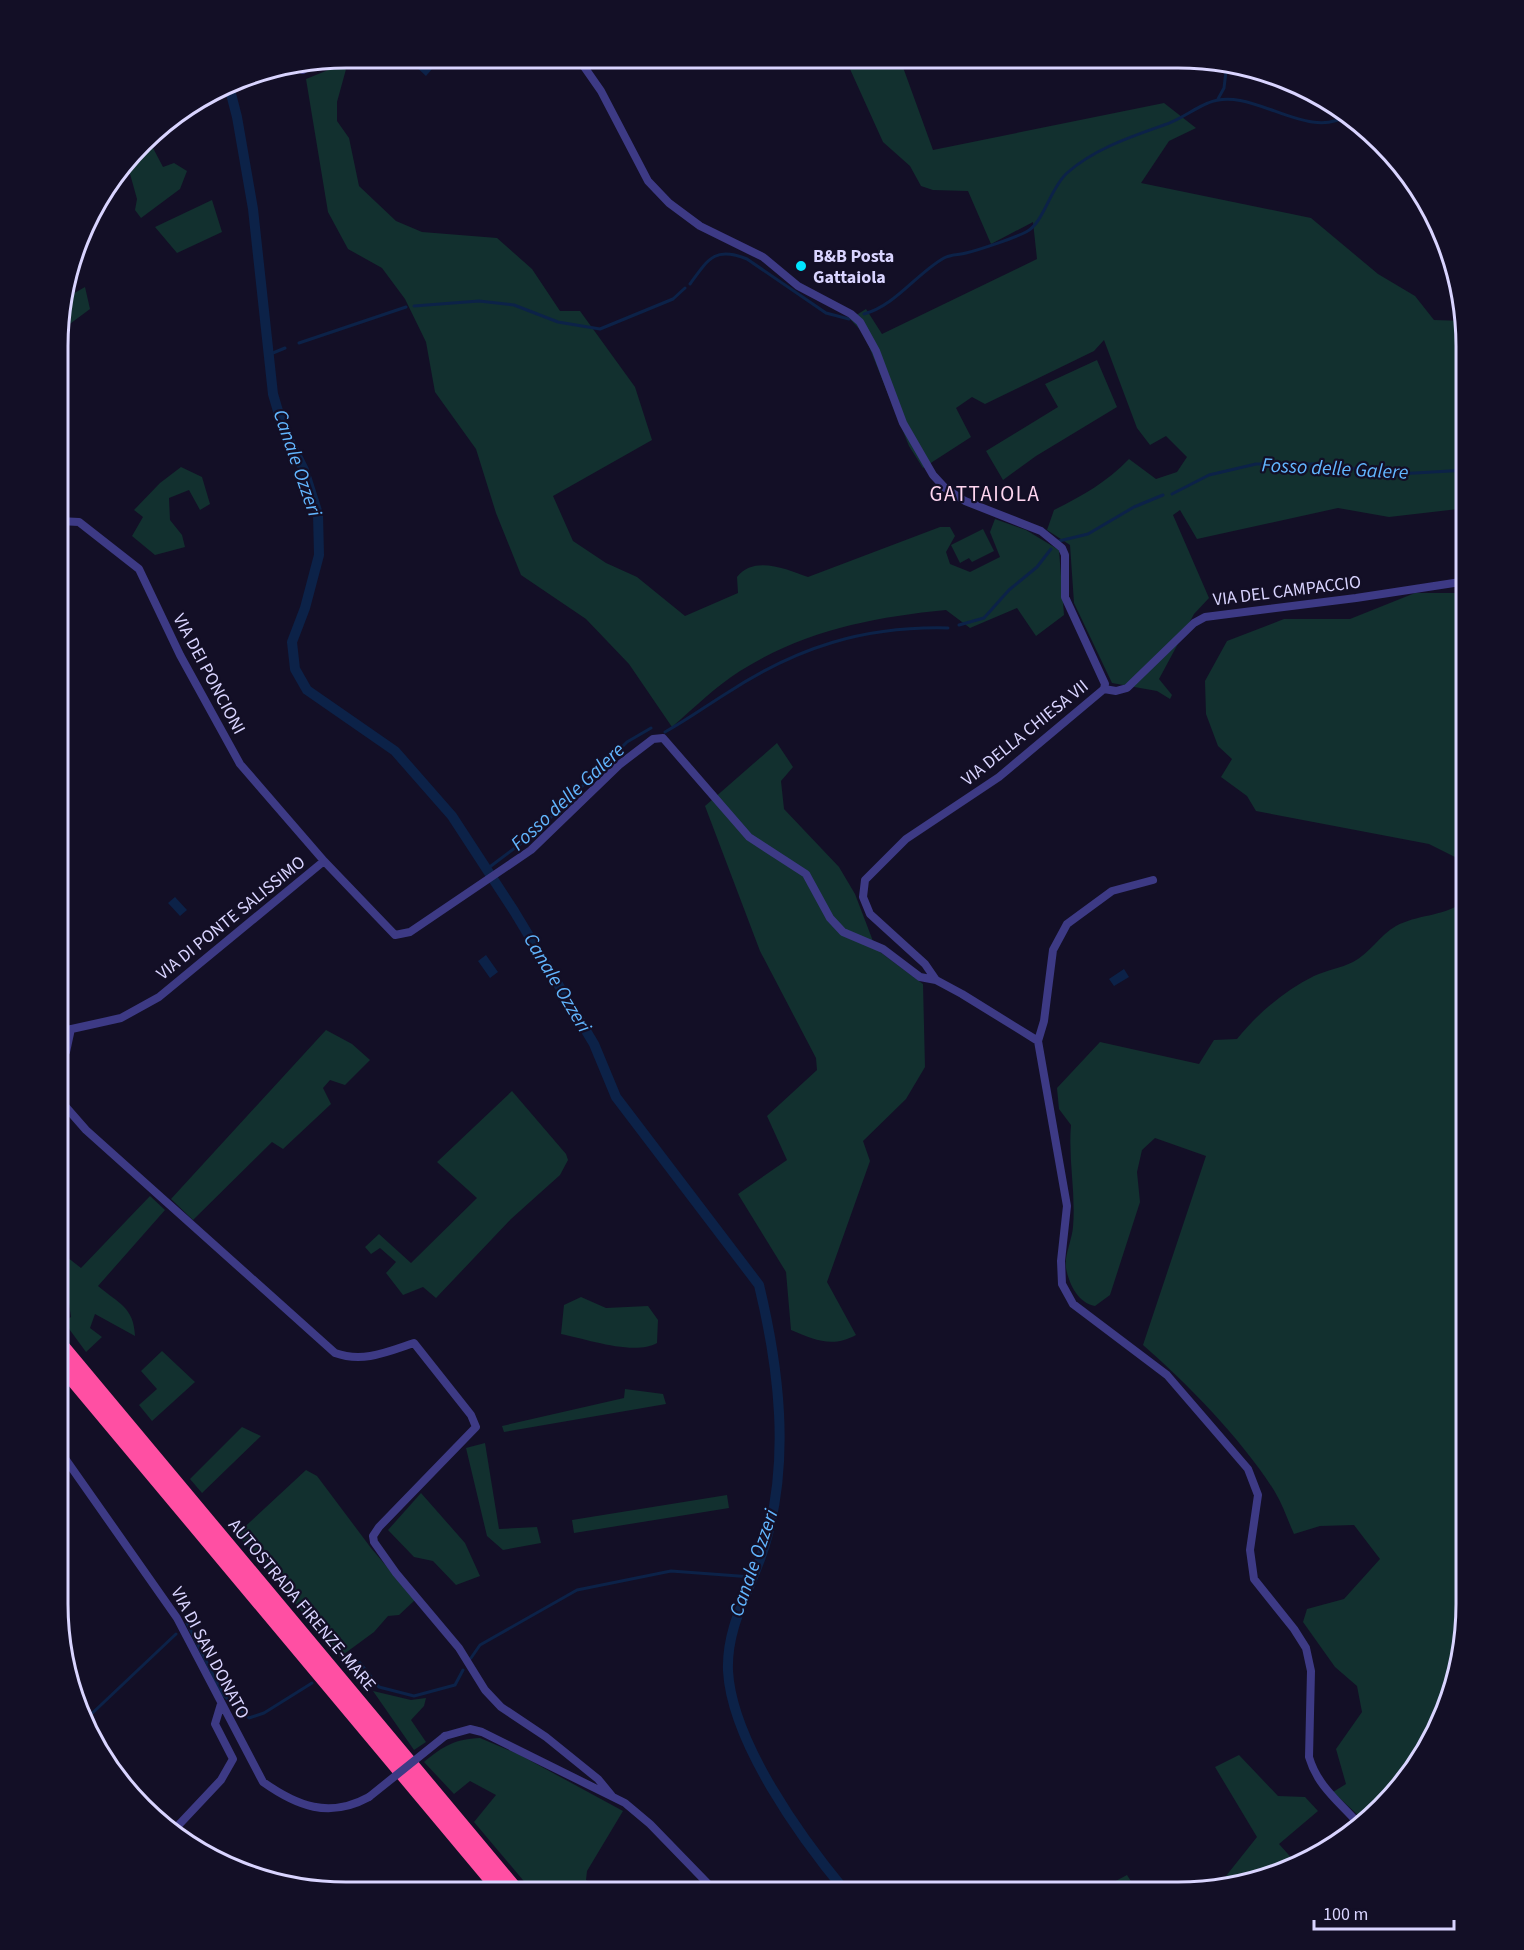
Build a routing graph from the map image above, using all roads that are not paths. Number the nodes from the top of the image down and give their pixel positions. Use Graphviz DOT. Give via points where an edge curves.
graph roads {
  1 [pos="585,68"];
  2 [pos="68,521"];
  3 [pos="1456,583"];
  4 [pos="1104,689"];
  5 [pos="324,861"];
  6 [pos="1154,880"];
  7 [pos="936,980"];
  8 [pos="71,1029"];
  9 [pos="68,1030"];
  10 [pos="1038,1041"];
  11 [pos="68,1043"];
  12 [pos="68,1109"];
  13 [pos="68,1354"];
  14 [pos="68,1374"];
  15 [pos="68,1462"];
  16 [pos="221,1704"];
  17 [pos="612,1796"];
  18 [pos="1355,1820"];
  19 [pos="178,1826"];
  20 [pos="493,1882"];
  21 [pos="510,1882"];
  22 [pos="706,1882"];
  1 -- 4 [label="street, VIA DELLA CHIESA VII" via="648,181 669,203 700,226 763,257 798,286 860,322 876,351 903,423 933,475 945,488 965,501 1041,531 1062,548 1065,597"];
  2 -- 5 [label="street, VIA DEI PONCIONI" via="79,522 139,569 180,655 240,764"];
  3 -- 4 [label="street, VIA DEL CAMPACCIO" via="1205,617 1127,688"];
  4 -- 7 [label="street, VIA DELLA CHIESA VII" via="999,777 906,839 865,880 863,897 870,914 925,964"];
  5 -- 7 [label="street, VIA DI PONTE SALISSIMO" via="394,935 410,932 531,850 619,765 660,736 749,837 806,874 830,918 843,932 883,949 920,977"];
  5 -- 8 [label="street, VIA DI PONTE SALISSIMO" via="159,997 122,1018"];
  6 -- 10 [label="street" via="1112,891 1067,924 1053,950"];
  7 -- 10 [label="street"];
  8 -- 9 [label="street, VIA DI PONTE SALISSIMO"];
  8 -- 11 [label="street"];
  10 -- 18 [label="street" via="1067,1206 1061,1261 1065,1294 1167,1375 1248,1469 1258,1495 1250,1550 1254,1579 1306,1648 1311,1671 1309,1757 1323,1787"];
  12 -- 17 [label="street" via="86,1130 335,1353 351,1359 373,1356 414,1342 471,1415 476,1428 379,1527 374,1542 459,1648 484,1690 598,1779"];
  13 -- 21 [label="highway, AUTOSTRADA FIRENZE-MARE"];
  14 -- 20 [label="highway, AUTOSTRADA FIRENZE-MARE"];
  15 -- 16 [label="street, VIA DI SAN DONATO" via="160,1591"];
  16 -- 17 [label="street, VIA DI SAN DONATO, bridge" via="262,1782 288,1799 314,1809 358,1804 445,1736 470,1729"];
  16 -- 19 [label="street" via="215,1724 232,1759 221,1780"];
  17 -- 22 [label="street" via="650,1824"];
}
